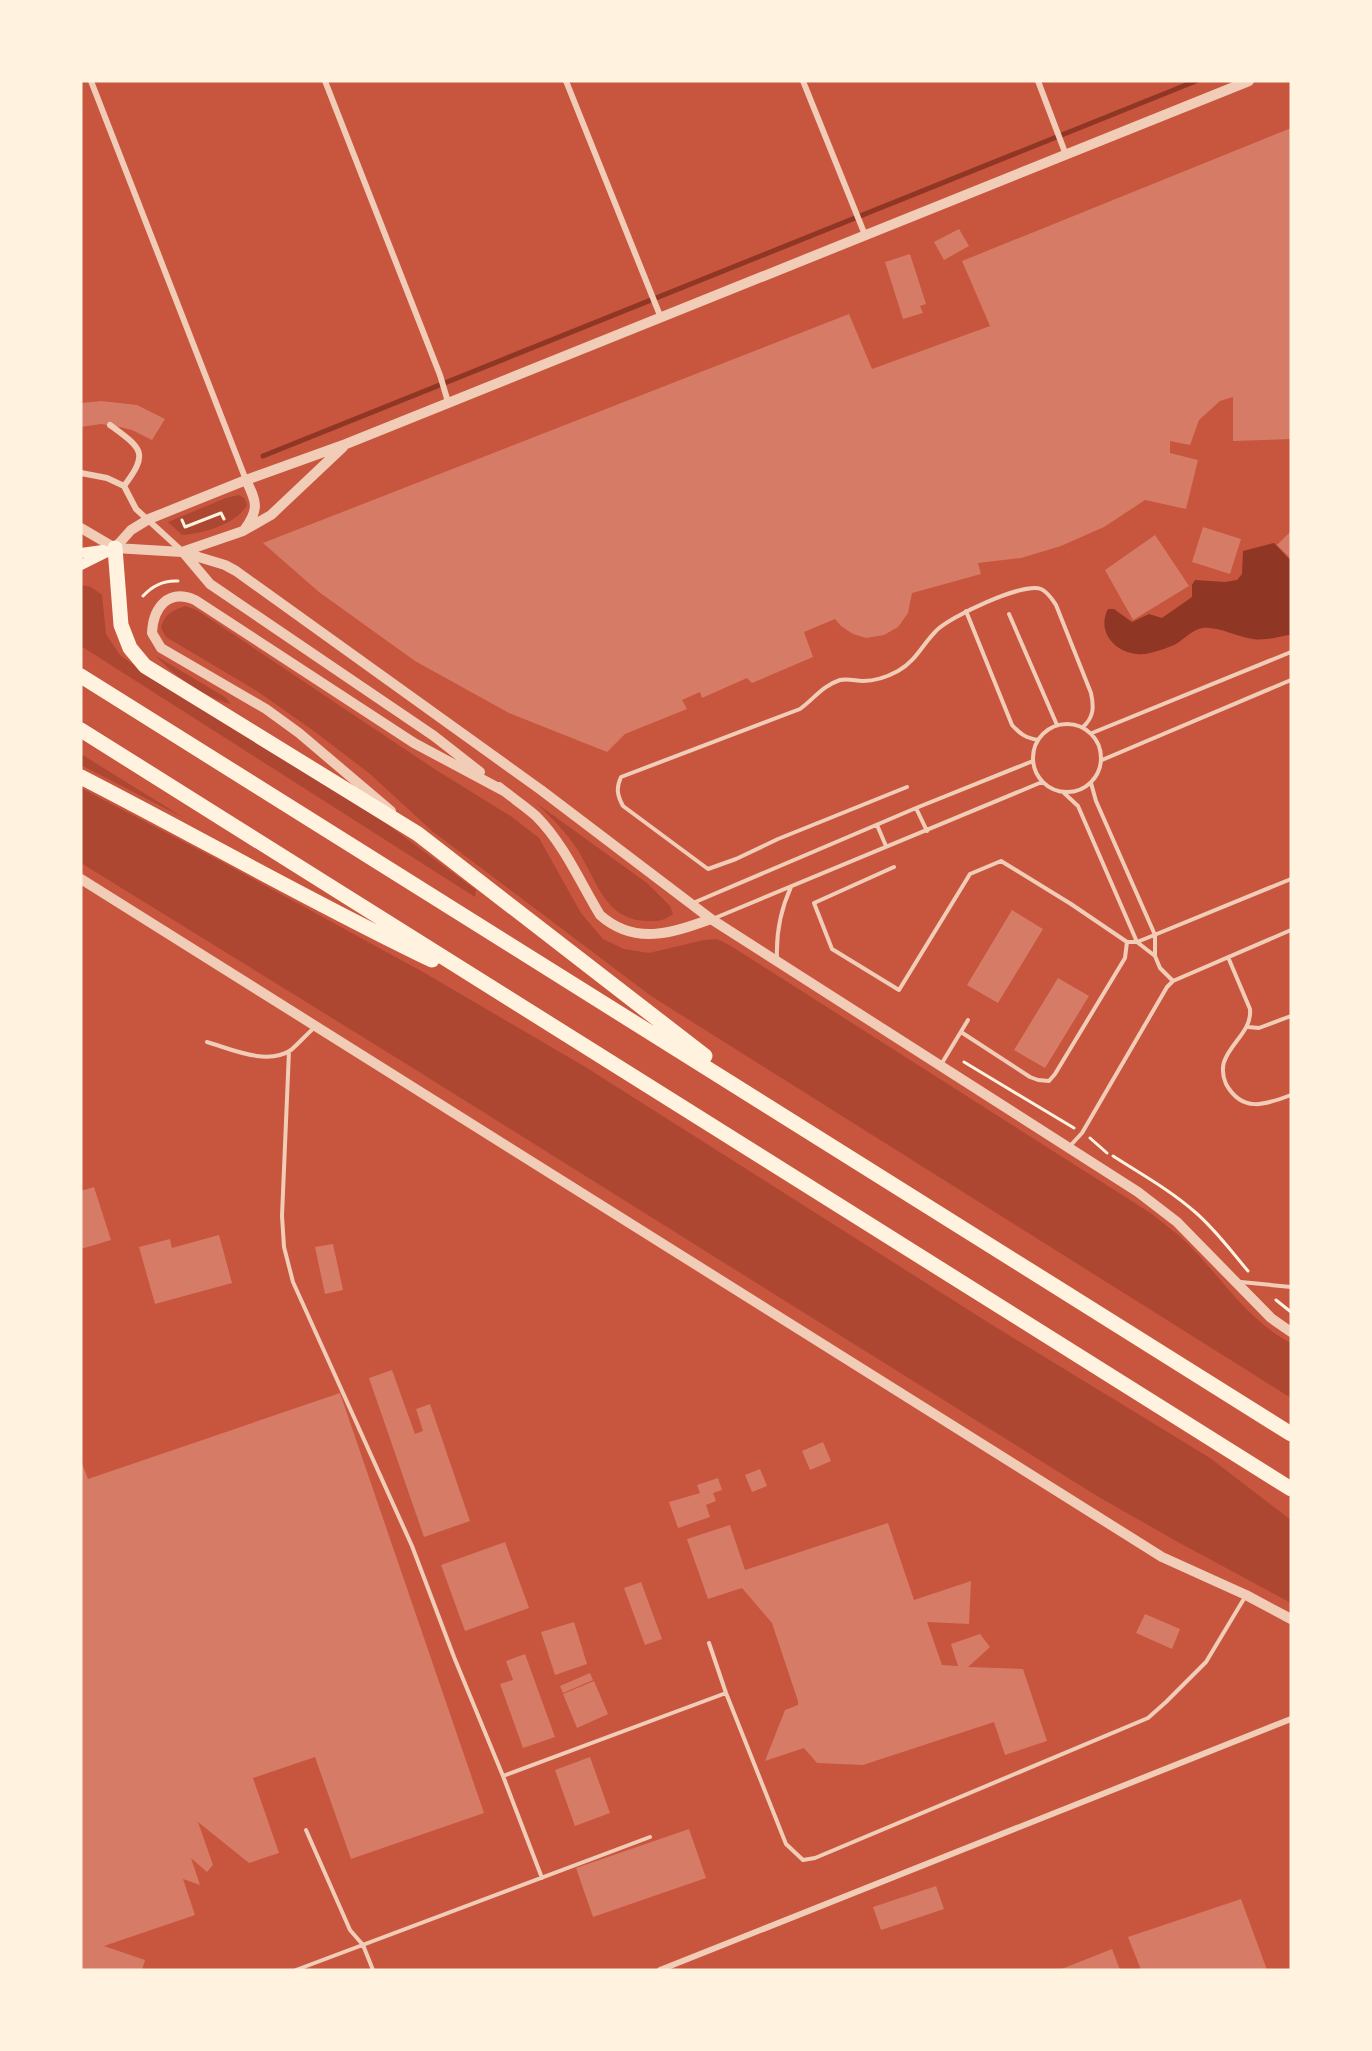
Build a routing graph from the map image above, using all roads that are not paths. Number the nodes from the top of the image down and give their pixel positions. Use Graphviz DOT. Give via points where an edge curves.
graph roads {
  1 [pos="91,81"];
  2 [pos="325,81"];
  3 [pos="566,81"];
  4 [pos="803,81"];
  5 [pos="1038,81"];
  6 [pos="1249,81"];
  7 [pos="1066,155"];
  8 [pos="864,231"];
  9 [pos="659,314"];
  10 [pos="447,398"];
  11 [pos="110,425"];
  12 [pos="346,444"];
  13 [pos="81,473"];
  14 [pos="246,480"];
  15 [pos="124,486"];
  16 [pos="149,519"];
  17 [pos="81,528"];
  18 [pos="243,531"];
  19 [pos="81,547"];
  20 [pos="115,548"];
  21 [pos="182,552"];
  22 [pos="81,553"];
  23 [pos="81,565"];
  24 [pos="966,611"];
  25 [pos="1009,614"];
  26 [pos="1291,652"];
  27 [pos="81,676"];
  28 [pos="1291,680"];
  29 [pos="1057,725"];
  30 [pos="1083,727"];
  31 [pos="81,730"];
  32 [pos="1091,733"];
  33 [pos="1038,740"];
  34 [pos="1102,760"];
  35 [pos="1033,761"];
  36 [pos="81,777"];
  37 [pos="1042,782"];
  38 [pos="1091,783"];
  39 [pos="907,787"];
  40 [pos="504,791"];
  41 [pos="1064,792"];
  42 [pos="916,808"];
  43 [pos="877,825"];
  44 [pos="927,831"];
  45 [pos="418,834"];
  46 [pos="886,846"];
  47 [pos="894,867"];
  48 [pos="81,879"];
  49 [pos="1291,879"];
  50 [pos="791,887"];
  51 [pos="690,904"];
  52 [pos="711,920"];
  53 [pos="1291,930"];
  54 [pos="1155,935"];
  55 [pos="1127,942"];
  56 [pos="1137,942"];
  57 [pos="1155,956"];
  58 [pos="1228,957"];
  59 [pos="778,962"];
  60 [pos="1173,981"];
  61 [pos="498,991"];
  62 [pos="1291,1016"];
  63 [pos="968,1020"];
  64 [pos="316,1026"];
  65 [pos="1248,1027"];
  66 [pos="961,1032"];
  67 [pos="207,1042"];
  68 [pos="289,1051"];
  69 [pos="940,1066"];
  70 [pos="1291,1095"];
  71 [pos="771,1108"];
  72 [pos="1069,1147"];
  73 [pos="1233,1281"];
  74 [pos="1291,1287"];
  75 [pos="1291,1332"];
  76 [pos="1291,1434"];
  77 [pos="1255,1466"];
  78 [pos="1291,1489"];
  79 [pos="1291,1500"];
  80 [pos="1246,1595"];
  81 [pos="1291,1619"];
  82 [pos="709,1643"];
  83 [pos="726,1693"];
  84 [pos="1291,1719"];
  85 [pos="503,1776"];
  86 [pos="306,1830"];
  87 [pos="650,1837"];
  88 [pos="542,1878"];
  89 [pos="363,1945"];
  90 [pos="296,1970"];
  91 [pos="373,1970"];
  92 [pos="660,1970"];
  1 -- 14 [label="street"];
  2 -- 10 [label="street"];
  3 -- 9 [label="street"];
  4 -- 8 [label="street"];
  5 -- 7 [label="street"];
  6 -- 7 [label="street"];
  7 -- 8 [label="street"];
  8 -- 9 [label="street"];
  9 -- 10 [label="street"];
  10 -- 12 [label="street"];
  11 -- 15 [label="street" via="136,444 140,456 137,469"];
  12 -- 14 [label="street"];
  12 -- 18 [label="street" via="271,514"];
  13 -- 15 [label="street"];
  14 -- 16 [label="street"];
  14 -- 18 [label="street" via="256,500 254,513"];
  15 -- 16 [label="street" via="136,509"];
  16 -- 20 [label="street" via="131,530"];
  16 -- 21 [label="street"];
  17 -- 20 [label="street"];
  18 -- 21 [label="street"];
  19 -- 20 [label="main road"];
  20 -- 21 [label="street"];
  20 -- 22 [label="main road"];
  20 -- 23 [label="main road"];
  20 -- 45 [label="highway" via="121,625 130,648 145,666"];
  21 -- 40 [label="street" via="210,584 434,736"];
  21 -- 51 [label="street" via="236,571 541,790"];
  24 -- 30 [label="lane" via="1029,587 1049,594 1094,704 1090,721"];
  24 -- 33 [label="lane" via="1012,725 1018,733"];
  24 -- 39 [label="lane" via="935,632 914,660 882,679 843,679 822,688 800,709 640,769 621,777 617,786 623,806 708,869"];
  25 -- 29 [label="lane"];
  26 -- 32 [label="lane"];
  27 -- 71 [label="highway"];
  28 -- 34 [label="lane"];
  29 -- 30 [label="lane"];
  29 -- 33 [label="lane"];
  30 -- 32 [label="lane"];
  31 -- 61 [label="highway"];
  32 -- 34 [label="lane" via="1098,741"];
  33 -- 35 [label="lane"];
  34 -- 38 [label="lane"];
  35 -- 37 [label="lane"];
  35 -- 42 [label="lane"];
  36 -- 61 [label="highway" via="368,929"];
  37 -- 41 [label="lane"];
  37 -- 44 [label="lane"];
  38 -- 41 [label="lane" via="1083,789"];
  38 -- 54 [label="lane"];
  40 -- 45 [label="street" via="414,743 195,600 177,596 162,604 152,633 161,648 266,709"];
  40 -- 52 [label="street" via="536,816 553,836 608,923 632,932 659,935"];
  41 -- 56 [label="lane" via="1078,806"];
  42 -- 43 [label="lane"];
  42 -- 44 [label="lane"];
  43 -- 46 [label="lane"];
  43 -- 51 [label="lane"];
  44 -- 46 [label="lane"];
  45 -- 71 [label="highway"];
  46 -- 50 [label="lane"];
  47 -- 55 [label="lane" via="814,903 832,949 899,990 970,874 1001,861"];
  48 -- 64 [label="street"];
  49 -- 54 [label="lane"];
  50 -- 52 [label="lane"];
  50 -- 59 [label="lane" via="778,920"];
  51 -- 52 [label="street"];
  52 -- 59 [label="street"];
  53 -- 58 [label="lane"];
  54 -- 56 [label="lane"];
  54 -- 57 [label="lane"];
  55 -- 56 [label="lane"];
  55 -- 66 [label="lane" via="1125,958 1048,1081 1030,1077"];
  56 -- 57 [label="lane"];
  57 -- 60 [label="lane"];
  58 -- 60 [label="lane"];
  58 -- 65 [label="lane" via="1251,1009"];
  59 -- 69 [label="street"];
  60 -- 72 [label="lane" via="1082,1132"];
  61 -- 77 [label="highway"];
  62 -- 65 [label="lane" via="1259,1028"];
  63 -- 66 [label="lane"];
  64 -- 68 [label="lane"];
  64 -- 80 [label="street" via="1162,1557"];
  65 -- 70 [label="lane" via="1225,1060 1223,1078 1233,1095 1246,1104"];
  66 -- 69 [label="lane"];
  67 -- 68 [label="lane" via="252,1056"];
  68 -- 85 [label="lane" via="282,1216 284,1247 293,1282 412,1546"];
  69 -- 72 [label="street"];
  71 -- 76 [label="highway"];
  72 -- 73 [label="street" via="1177,1222"];
  73 -- 74 [label="lane"];
  73 -- 75 [label="street"];
  77 -- 78 [label="highway"];
  77 -- 79 [label="highway"];
  80 -- 81 [label="street"];
  80 -- 83 [label="lane" via="1206,1662 1148,1718 815,1858 803,1860 786,1844"];
  82 -- 83 [label="lane"];
  83 -- 85 [label="lane"];
  84 -- 92 [label="street"];
  85 -- 88 [label="lane"];
  86 -- 89 [label="lane" via="350,1930"];
  87 -- 88 [label="lane"];
  88 -- 89 [label="lane"];
  89 -- 90 [label="lane"];
  89 -- 91 [label="lane"];
}
